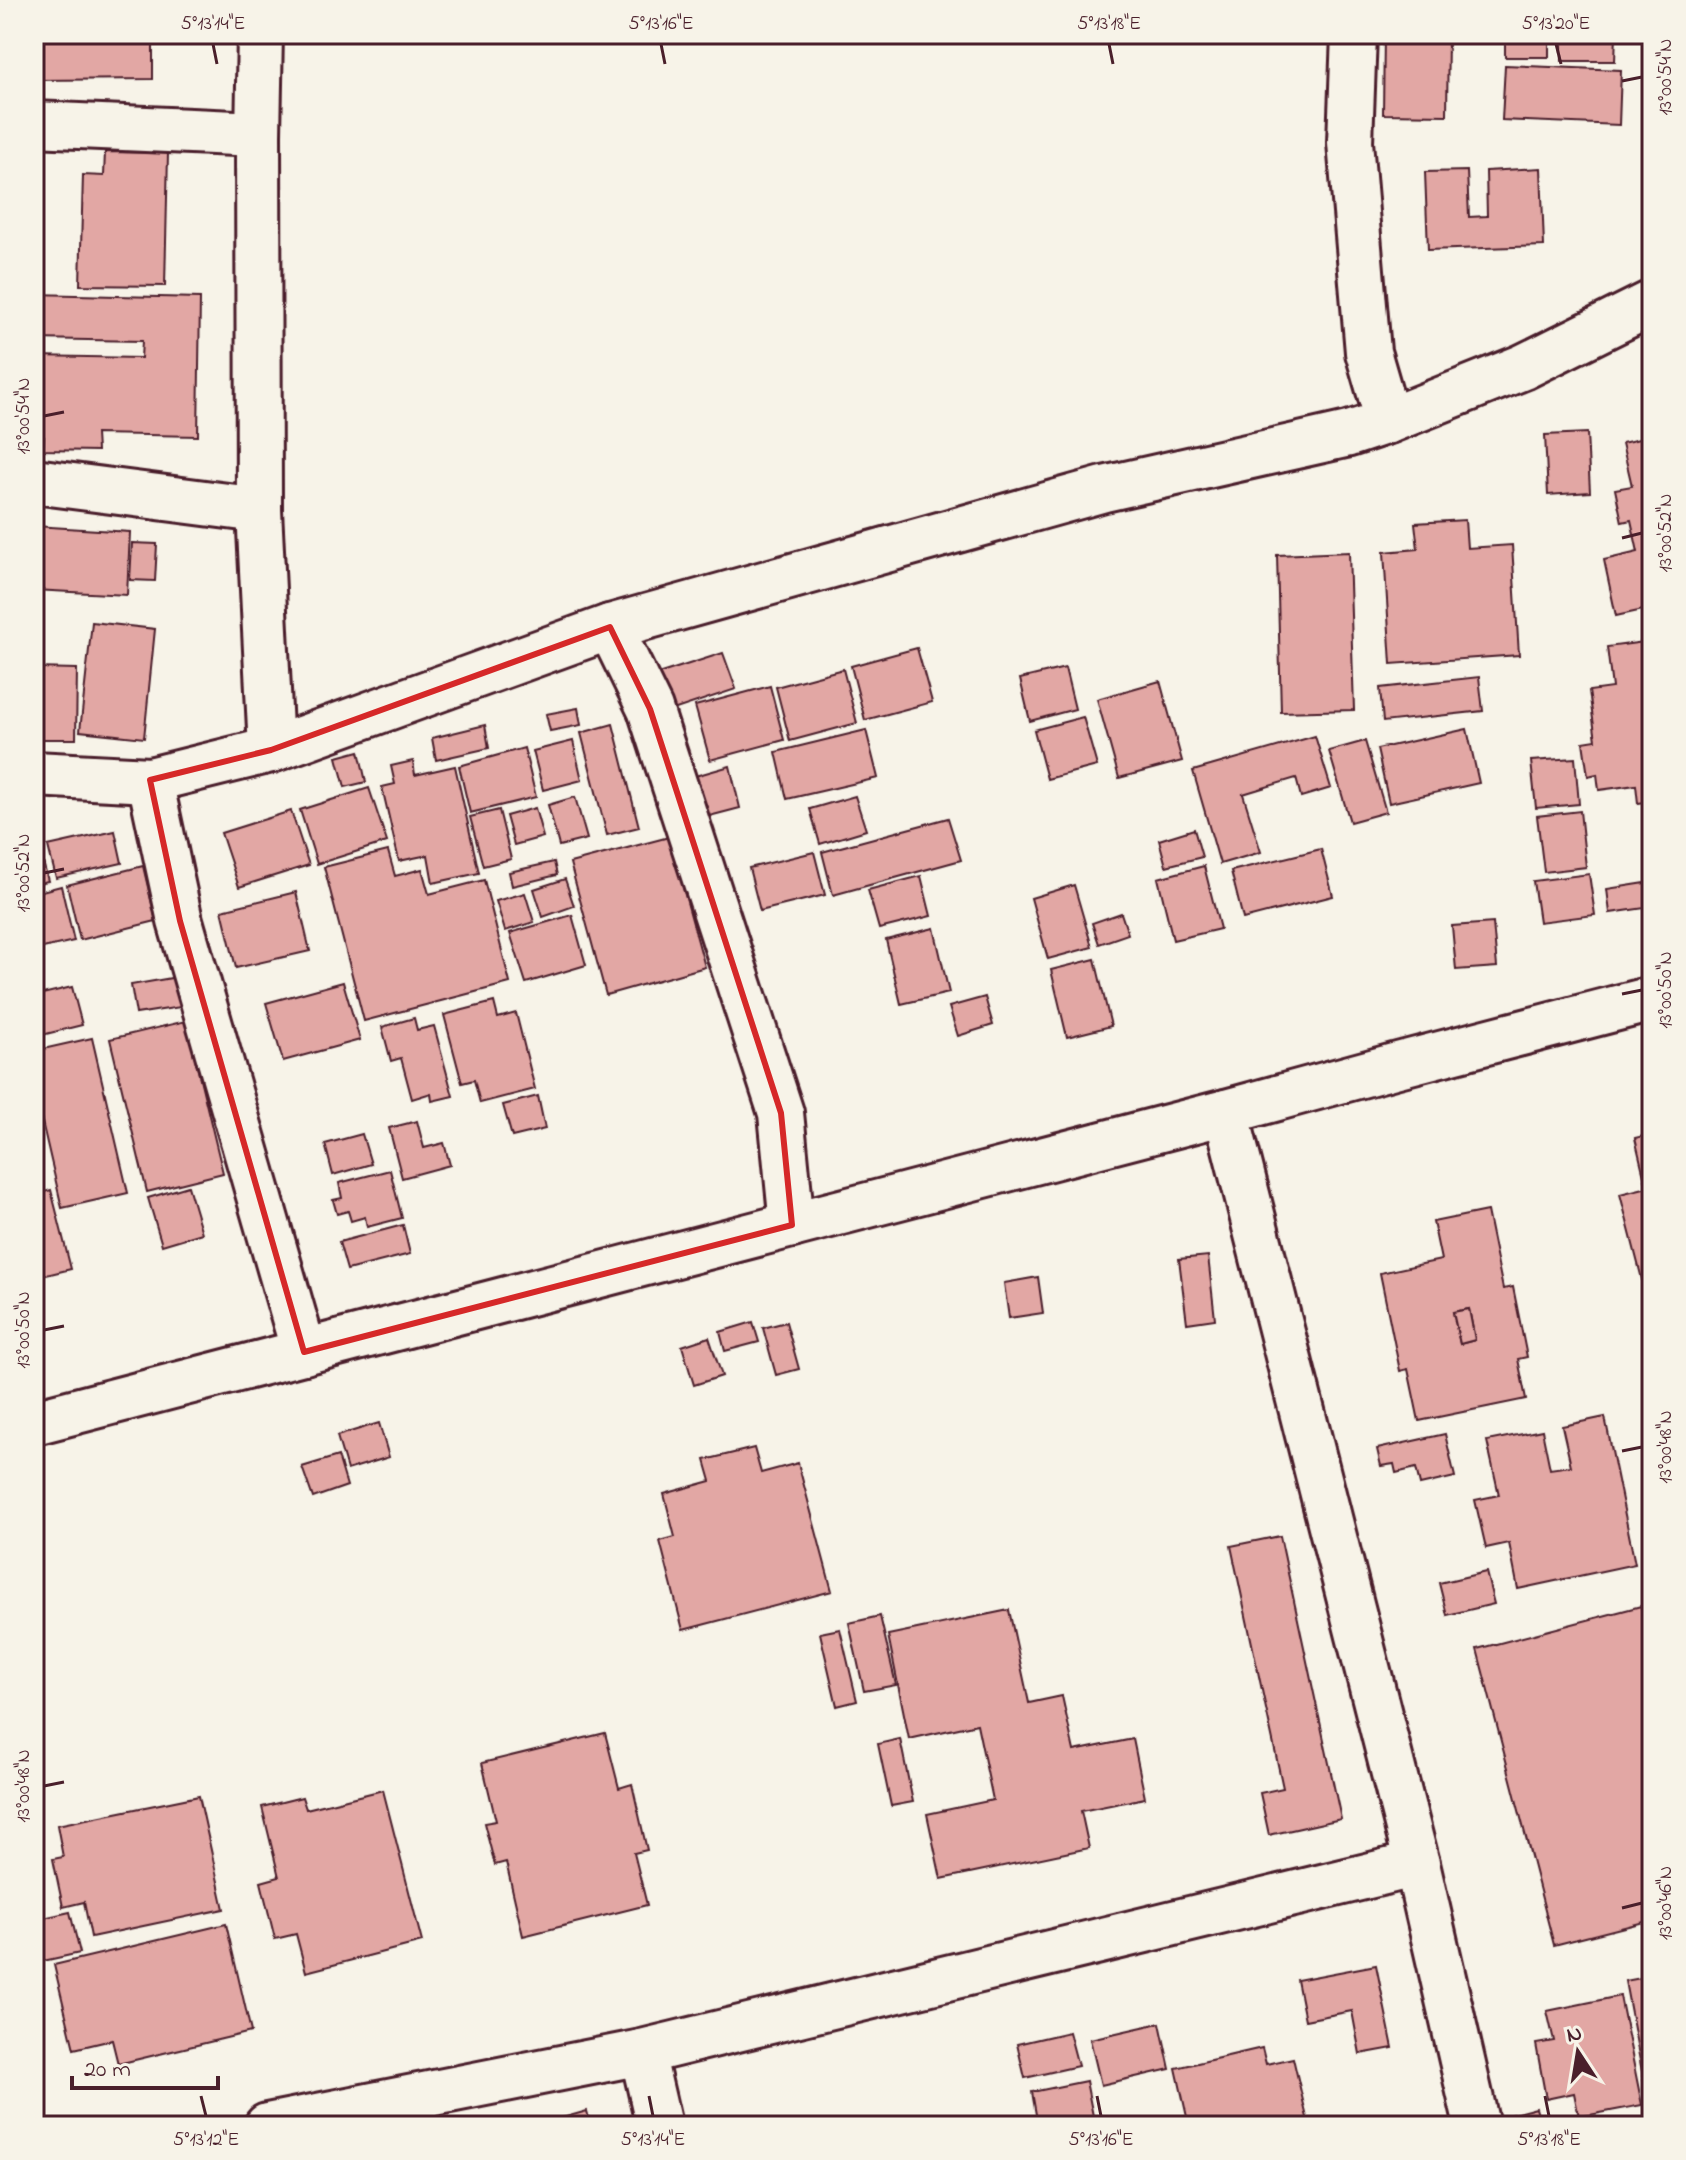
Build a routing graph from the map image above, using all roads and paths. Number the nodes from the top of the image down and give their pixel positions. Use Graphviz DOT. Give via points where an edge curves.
graph roads {
  1 [pos="260,34"];
  2 [pos="1354,34"];
  3 [pos="34,124"];
  4 [pos="258,134"];
  5 [pos="1652,303"];
  6 [pos="1388,421"];
  7 [pos="34,481"];
  8 [pos="259,510"];
  9 [pos="610,627"];
  10 [pos="271,750"];
  11 [pos="34,774"];
  12 [pos="150,780"];
  13 [pos="1652,999"];
  14 [pos="1226,1112"];
  15 [pos="792,1225"];
  16 [pos="304,1352"];
  17 [pos="34,1422"];
  18 [pos="1417,1864"];
  19 [pos="642,2052"];
  20 [pos="267,2126"];
  21 [pos="659,2126"];
  22 [pos="1477,2126"];
  1 -- 4 [label="street"];
  2 -- 6 [label="street" via="1350,142 1366,337"];
  3 -- 4 [label="street"];
  4 -- 8 [label="street"];
  5 -- 6 [label="street" via="1523,367"];
  6 -- 9 [label="street" via="1104,489"];
  7 -- 8 [label="street"];
  8 -- 10 [label="street"];
  9 -- 10 [label="street"];
  9 -- 15 [label="street" via="650,709 781,1113"];
  10 -- 12 [label="street"];
  11 -- 12 [label="street"];
  12 -- 16 [label="street" via="180,921"];
  13 -- 14 [label="street"];
  14 -- 15 [label="street"];
  14 -- 18 [label="street"];
  15 -- 16 [label="street"];
  16 -- 17 [label="street"];
  18 -- 19 [label="street"];
  18 -- 22 [label="street"];
  19 -- 20 [label="street"];
  19 -- 21 [label="street"];
}
